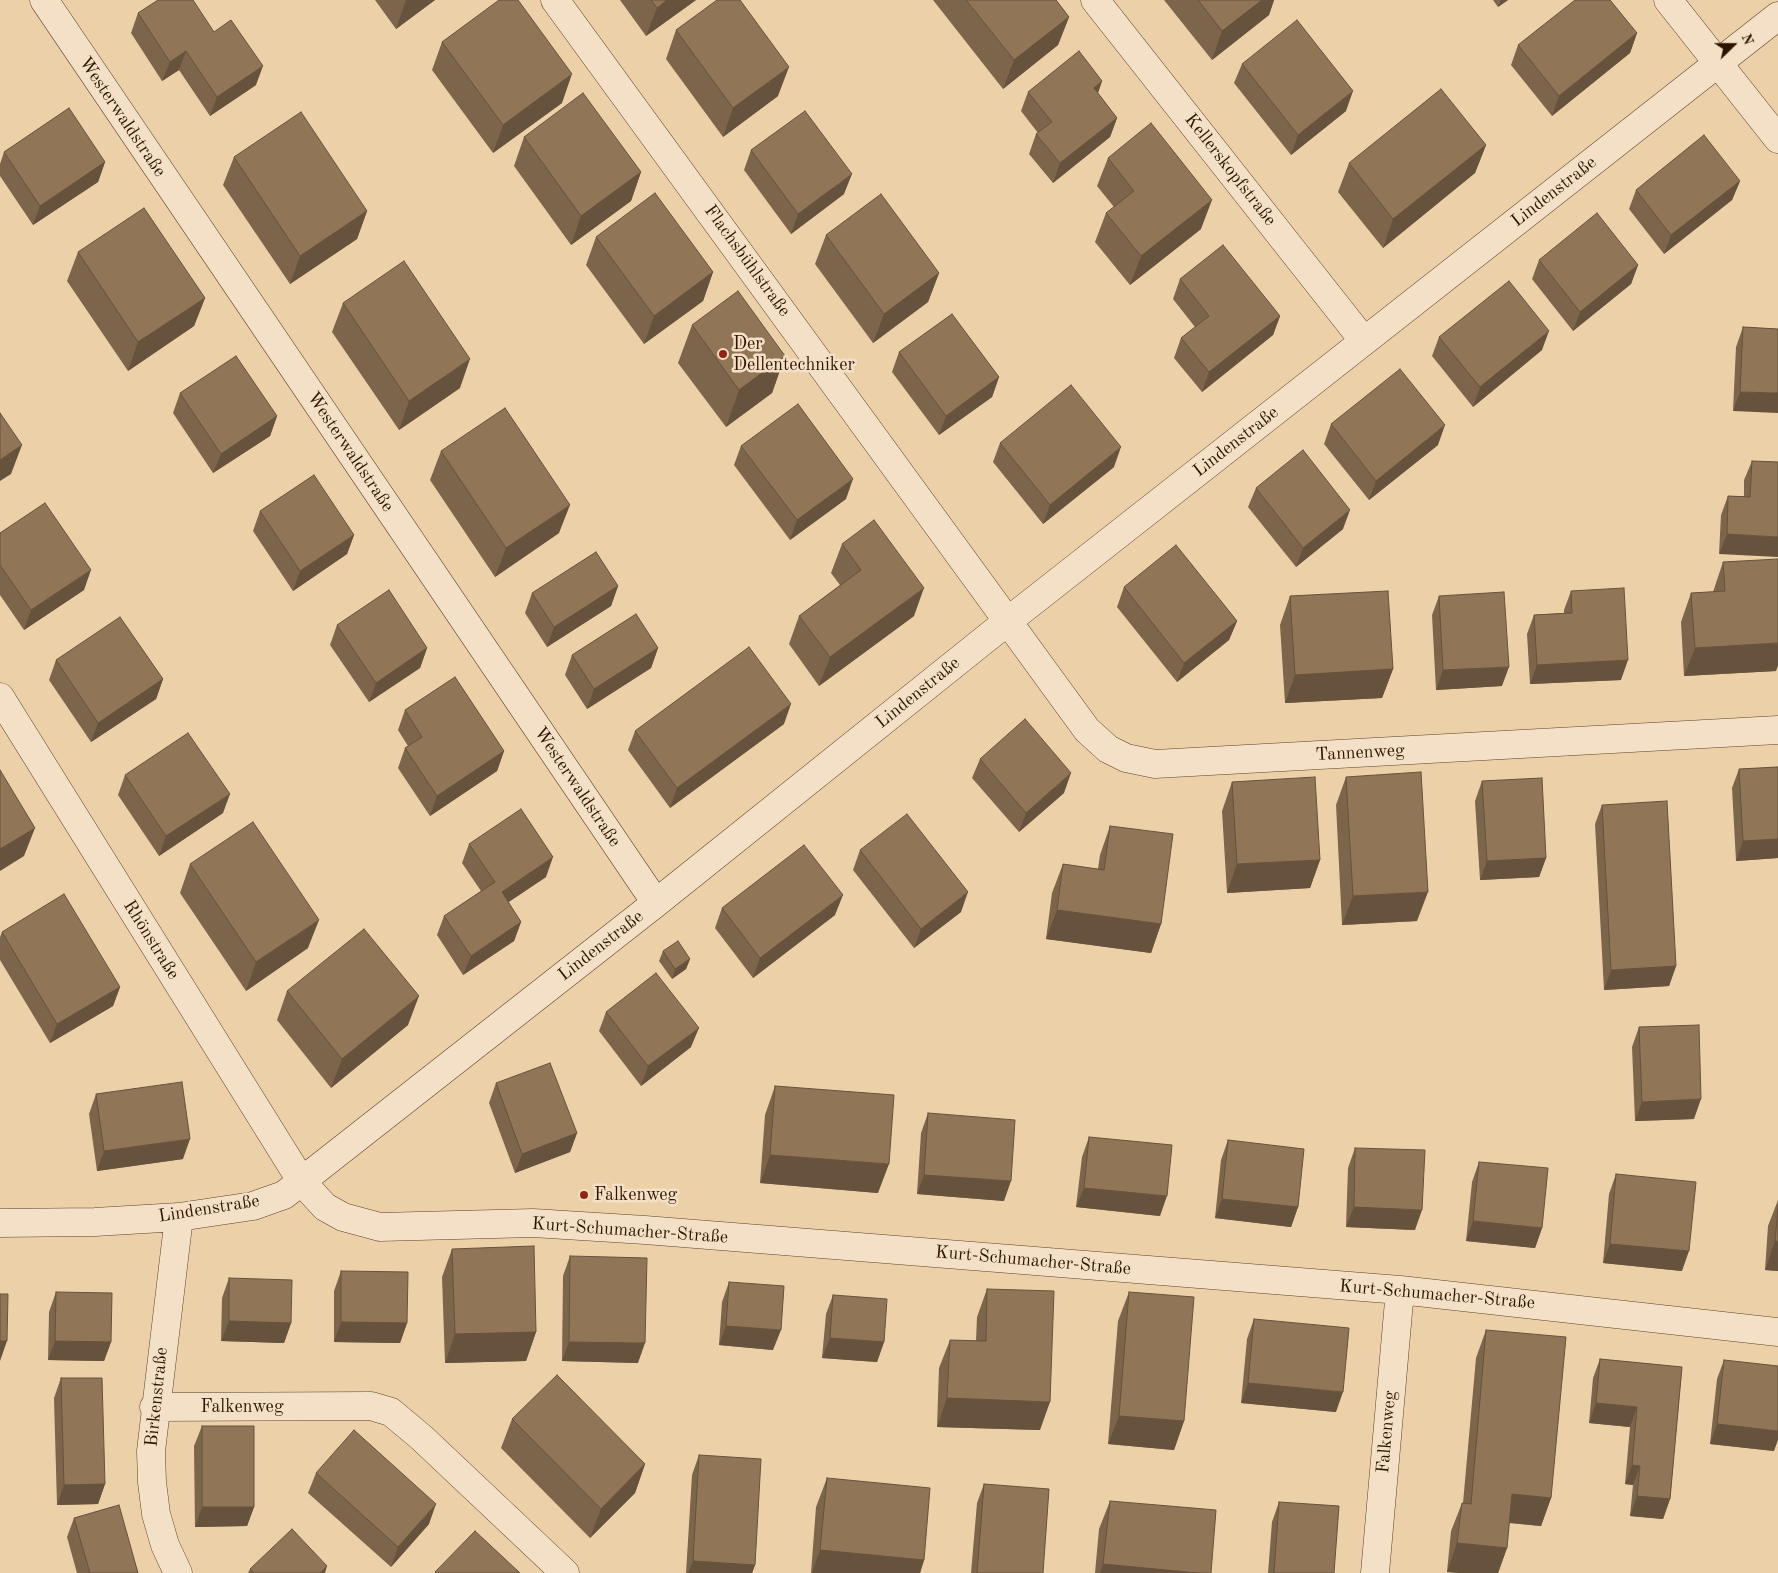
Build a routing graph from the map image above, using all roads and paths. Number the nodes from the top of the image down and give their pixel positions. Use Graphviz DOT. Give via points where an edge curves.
graph roads {
  1 [pos="44,0"];
  2 [pos="555,0"];
  3 [pos="1096,0"];
  4 [pos="1668,0"];
  5 [pos="1778,16"];
  6 [pos="1718,63"];
  7 [pos="1778,139"];
  8 [pos="1364,341"];
  9 [pos="1008,621"];
  10 [pos="0,697"];
  11 [pos="1778,730"];
  12 [pos="656,904"];
  13 [pos="302,1182"];
  14 [pos="179,1217"];
  15 [pos="0,1223"];
  16 [pos="1400,1290"];
  17 [pos="1778,1332"];
  18 [pos="154,1407"];
  19 [pos="178,1573"];
  20 [pos="565,1573"];
  21 [pos="1375,1573"];
  1 -- 12 [label="street, Westerwaldstraße"];
  2 -- 9 [label="street, Flachsbühlstraße"];
  3 -- 8 [label="street, Kellerskopfstraße"];
  4 -- 6 [label="street"];
  5 -- 6 [label="street, Lindenstraße"];
  6 -- 7 [label="street"];
  6 -- 8 [label="street, Lindenstraße"];
  8 -- 9 [label="street, Lindenstraße"];
  9 -- 11 [label="street, Tannenweg" via="1087,730 1108,749 1126,758 1155,764"];
  9 -- 12 [label="street, Lindenstraße"];
  10 -- 13 [label="street, Rhönstraße"];
  12 -- 13 [label="street, Lindenstraße"];
  13 -- 14 [label="street, Lindenstraße" via="284,1195 253,1206"];
  13 -- 16 [label="street, Kurt-Schumacher-Straße" via="325,1207 343,1217 380,1227 552,1224"];
  14 -- 15 [label="street, Lindenstraße"];
  14 -- 18 [label="street, Birkenstraße"];
  16 -- 17 [label="street, Kurt-Schumacher-Straße"];
  16 -- 21 [label="street, Falkenweg"];
  18 -- 19 [label="street, Birkenstraße" via="151,1451 156,1514"];
  18 -- 20 [label="street, Falkenweg" via="371,1406 391,1412"];
}
